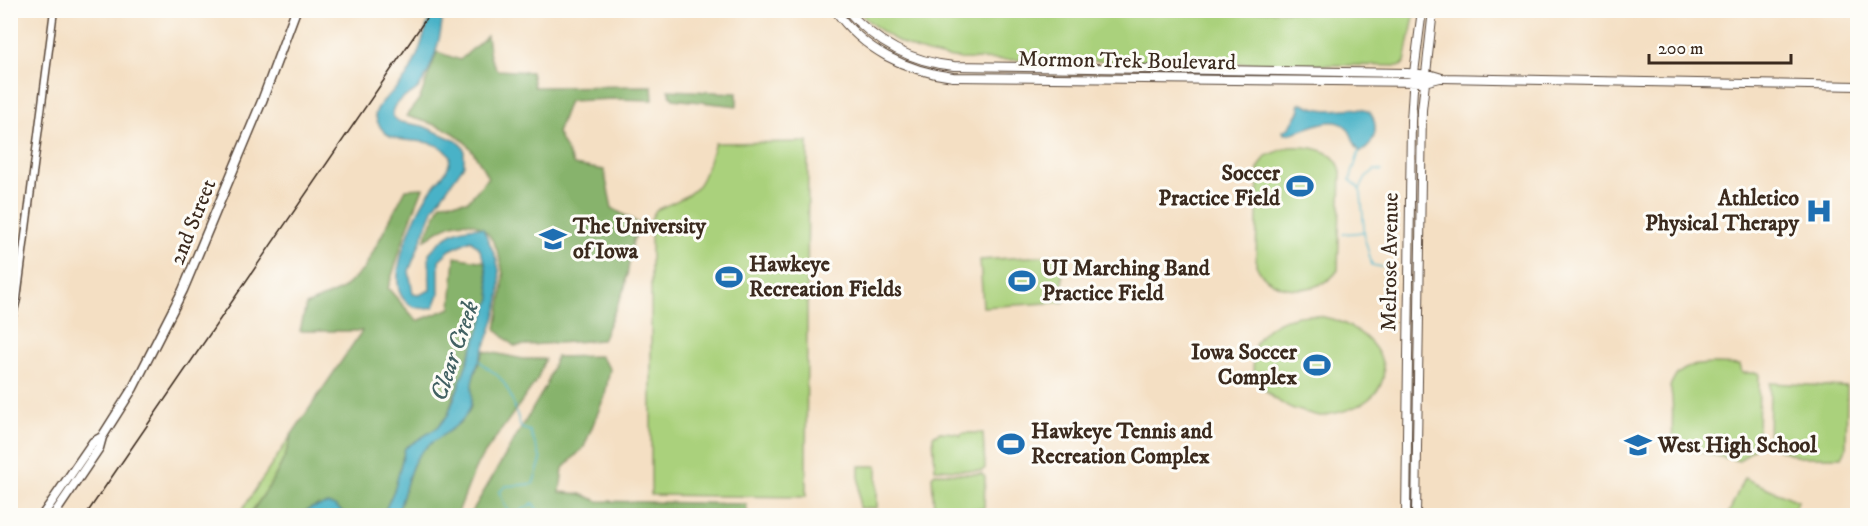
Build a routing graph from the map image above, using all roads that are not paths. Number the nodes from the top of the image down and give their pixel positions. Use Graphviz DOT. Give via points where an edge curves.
graph roads {
  1 [pos="54,10"];
  2 [pos="296,10"];
  3 [pos="835,10"];
  4 [pos="847,10"];
  5 [pos="1422,10"];
  6 [pos="1433,10"];
  7 [pos="1413,73"];
  8 [pos="1424,78"];
  9 [pos="1413,82"];
  10 [pos="1857,86"];
  11 [pos="1408,252"];
  12 [pos="1412,295"];
  13 [pos="10,326"];
  14 [pos="102,437"];
  15 [pos="42,516"];
  16 [pos="53,516"];
  17 [pos="1406,516"];
  18 [pos="1416,516"];
  1 -- 13 [label="street" via="17,298"];
  2 -- 14 [label="main road, 2nd Street" via="183,290 133,388"];
  3 -- 9 [label="main road, Mormon Trek Boulevard" via="864,43 882,54 912,69 945,76"];
  4 -- 7 [label="main road, Mormon Trek Boulevard" via="894,50 940,65"];
  5 -- 7 [label="main road, Melrose Avenue"];
  6 -- 8 [label="main road, Melrose Avenue"];
  7 -- 8 [label="main road, Mormon Trek Boulevard"];
  7 -- 9 [label="main road, Melrose Avenue"];
  8 -- 9 [label="main road, Mormon Trek Boulevard"];
  8 -- 10 [label="main road, Mormon Trek Boulevard"];
  8 -- 18 [label="main road, Melrose Avenue" via="1417,295"];
  9 -- 11 [label="main road, Melrose Avenue"];
  11 -- 12 [label="main road"];
  11 -- 17 [label="main road, Melrose Avenue"];
  14 -- 15 [label="main road, 2nd Street" via="93,442"];
  14 -- 16 [label="main road, 2nd Street" via="99,448"];
}
